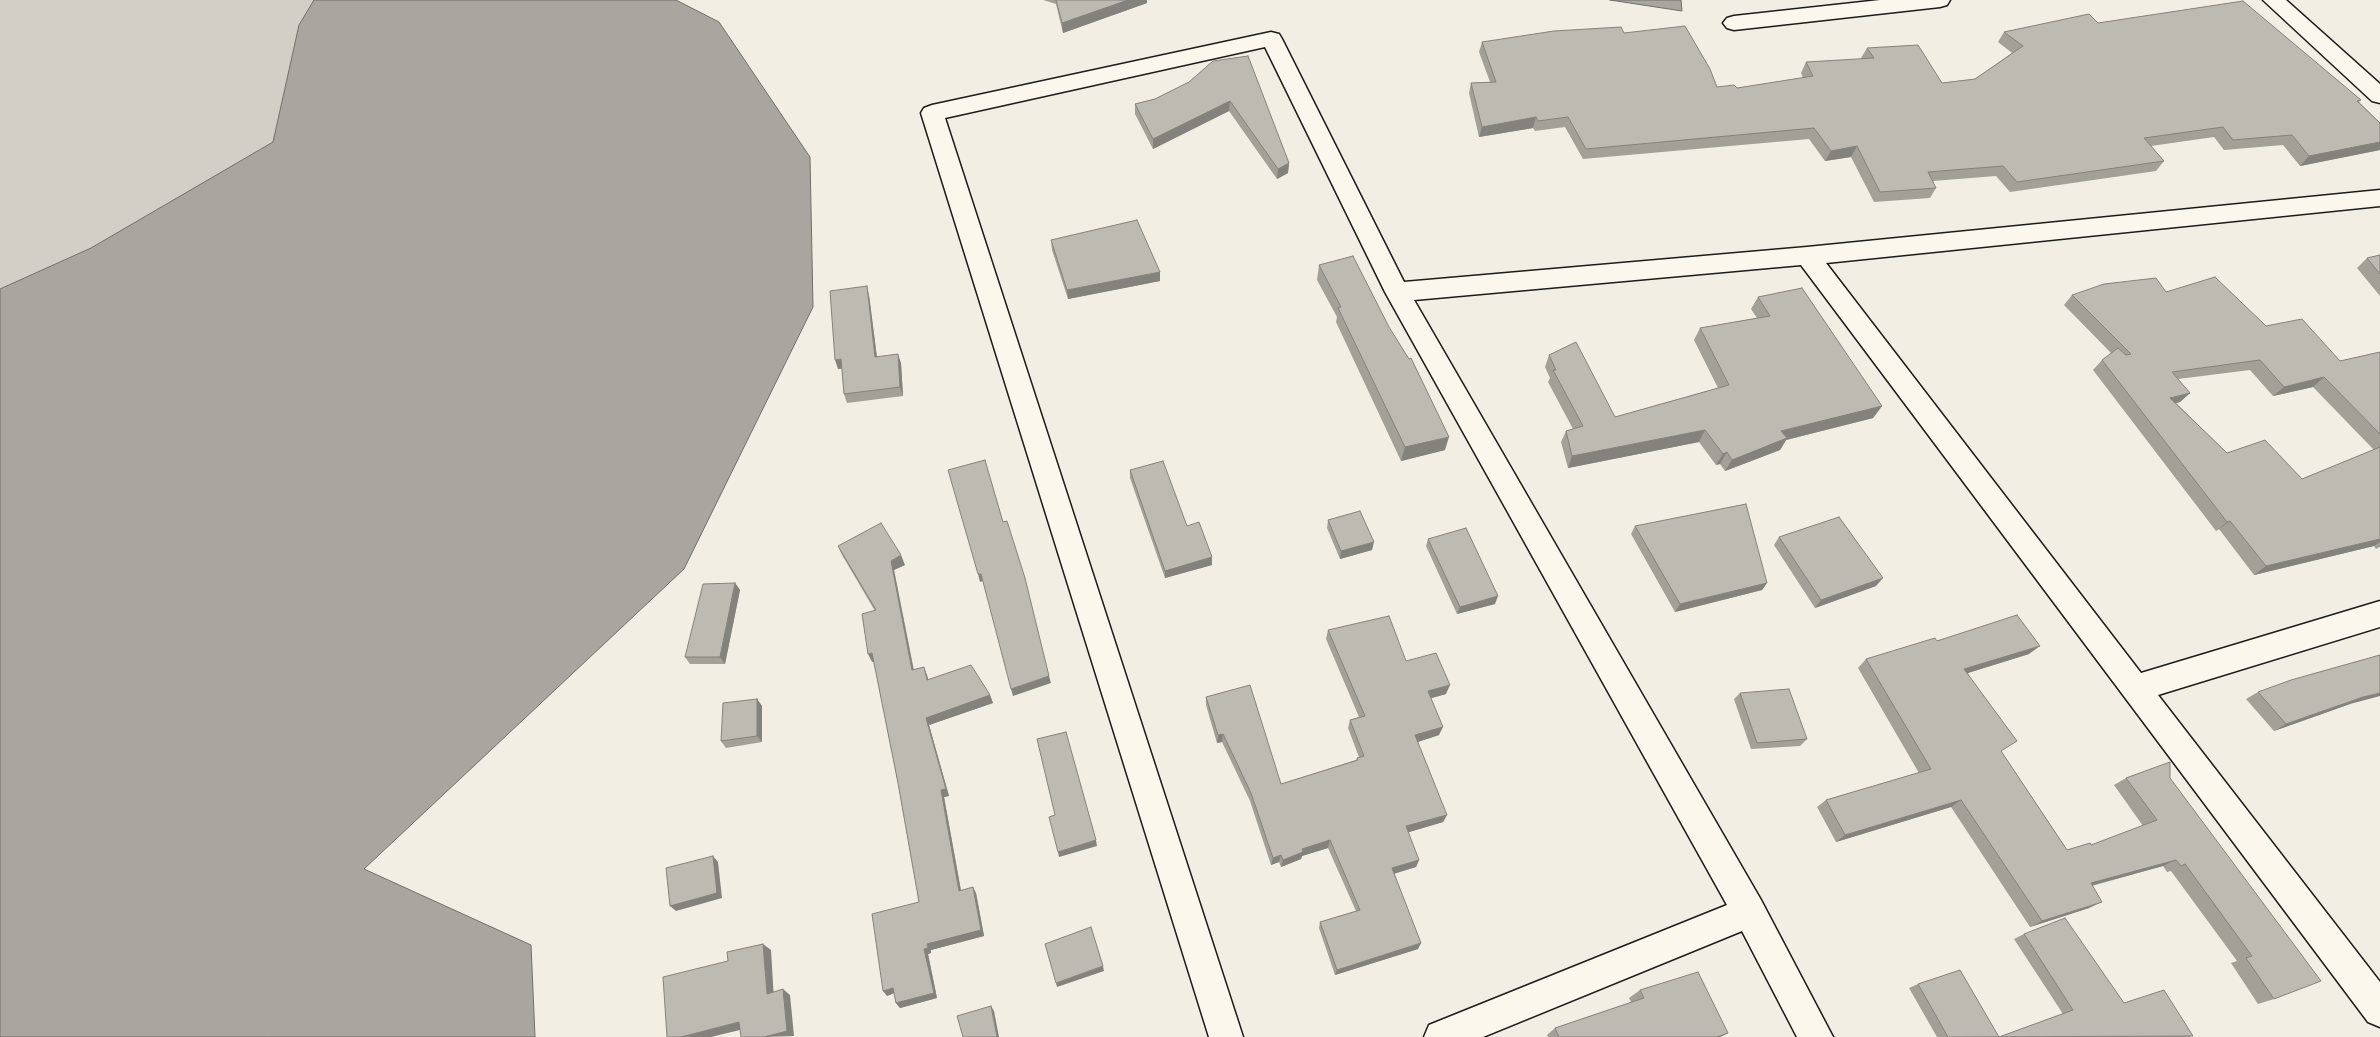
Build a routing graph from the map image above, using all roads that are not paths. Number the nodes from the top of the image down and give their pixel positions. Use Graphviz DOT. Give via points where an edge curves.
graph roads {
  1 [pos="1940,0"];
  2 [pos="2273,0"];
  3 [pos="1734,23"];
  4 [pos="2380,96"];
  5 [pos="2380,198"];
  6 [pos="1807,256"];
  7 [pos="1397,292"];
  8 [pos="2380,614"];
  9 [pos="2135,688"];
  10 [pos="1749,912"];
  11 [pos="2380,1010"];
  12 [pos="1226,1037"];
  13 [pos="1441,1037"];
  14 [pos="1816,1037"];
  1 -- 3 [label="street"];
  2 -- 4 [label="street"];
  5 -- 6 [label="street"];
  6 -- 7 [label="street"];
  6 -- 9 [label="street"];
  7 -- 10 [label="street"];
  7 -- 12 [label="street" via="1271,39 932,113"];
  8 -- 9 [label="street"];
  9 -- 11 [label="street"];
  10 -- 13 [label="street"];
  10 -- 14 [label="street"];
}
